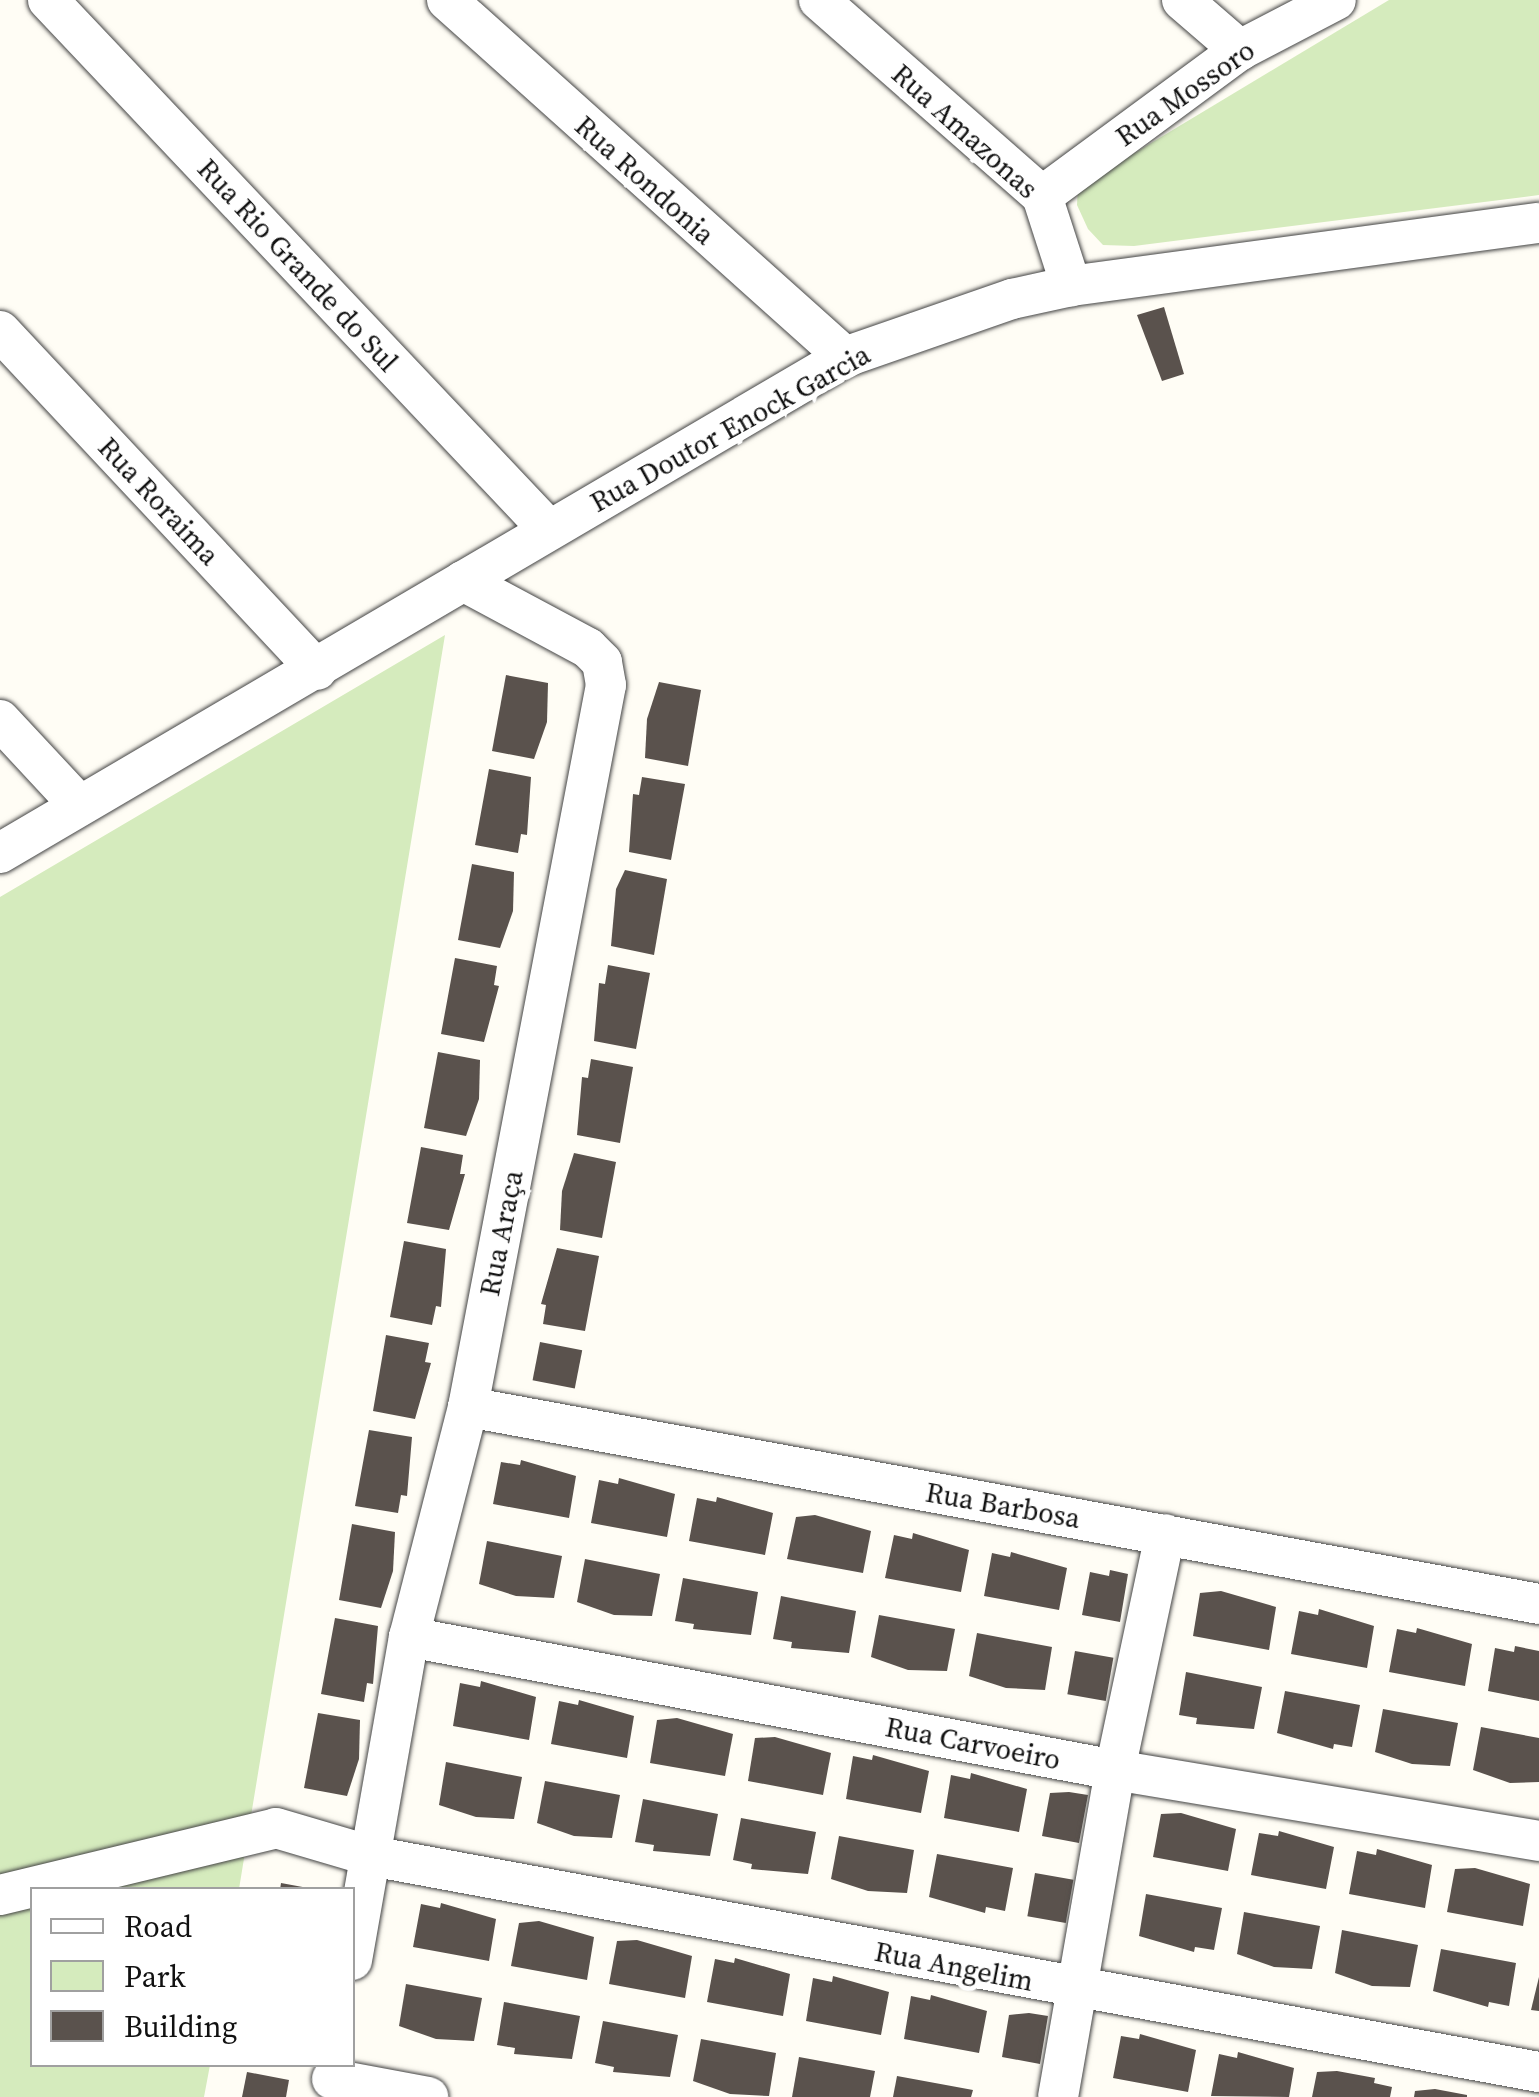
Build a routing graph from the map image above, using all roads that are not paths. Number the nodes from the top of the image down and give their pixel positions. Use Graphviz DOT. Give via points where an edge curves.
graph roads {
  1 [pos="48,0"];
  2 [pos="447,0"];
  3 [pos="819,0"];
  4 [pos="1182,0"];
  5 [pos="1336,0"];
  6 [pos="1240,50"];
  7 [pos="1042,196"];
  8 [pos="1539,224"];
  9 [pos="1071,286"];
  10 [pos="0,331"];
  11 [pos="845,357"];
  12 [pos="549,530"];
  13 [pos="463,581"];
  14 [pos="317,670"];
  15 [pos="0,720"];
  16 [pos="79,805"];
  17 [pos="0,853"];
  18 [pos="468,1407"];
  19 [pos="1165,1534"];
  20 [pos="1539,1604"];
  21 [pos="409,1637"];
  22 [pos="1115,1770"];
  23 [pos="1539,1841"];
  24 [pos="371,1856"];
  25 [pos="33,1887"];
  26 [pos="30,1888"];
  27 [pos="0,1895"];
  28 [pos="355,1944"];
  29 [pos="1075,1989"];
  30 [pos="1539,2072"];
  31 [pos="332,2080"];
  32 [pos="428,2097"];
  33 [pos="1058,2097"];
  1 -- 12 [label="street, Rua Rio Grande do Sul"];
  2 -- 11 [label="street, Rua Rondonia"];
  3 -- 7 [label="street, Rua Amazonas"];
  4 -- 6 [label="street"];
  5 -- 6 [label="street, Rua Mossoro"];
  6 -- 7 [label="street, Rua Mossoro"];
  7 -- 9 [label="street, Rua Amazonas"];
  8 -- 9 [label="street, Rua Doutor Enock Garcia"];
  9 -- 11 [label="street, Rua Doutor Enock Garcia" via="1012,298"];
  10 -- 14 [label="street, Rua Roraima"];
  11 -- 12 [label="street, Rua Doutor Enock Garcia"];
  12 -- 13 [label="street, Rua Doutor Enock Garcia"];
  13 -- 14 [label="street, Rua Doutor Enock Garcia"];
  13 -- 18 [label="street, Rua Araça" via="588,648 602,662 606,685"];
  14 -- 16 [label="street, Rua Doutor Enock Garcia"];
  15 -- 16 [label="street"];
  16 -- 17 [label="street, Rua Doutor Enock Garcia"];
  18 -- 19 [label="street, Rua Barbosa"];
  18 -- 21 [label="street, Rua Araça"];
  19 -- 20 [label="street, Rua Barbosa"];
  19 -- 22 [label="street"];
  21 -- 22 [label="street, Rua Carvoeiro"];
  21 -- 24 [label="street, Rua Araça"];
  22 -- 23 [label="street, Rua Carvoeiro"];
  22 -- 29 [label="street"];
  24 -- 25 [label="street, Rua Angelim" via="276,1828"];
  24 -- 28 [label="street, Rua Araça"];
  24 -- 29 [label="street, Rua Angelim"];
  26 -- 27 [label="street, Rua Angelim"];
  29 -- 30 [label="street, Rua Angelim"];
  29 -- 33 [label="street"];
  31 -- 32 [label="street"];
}
